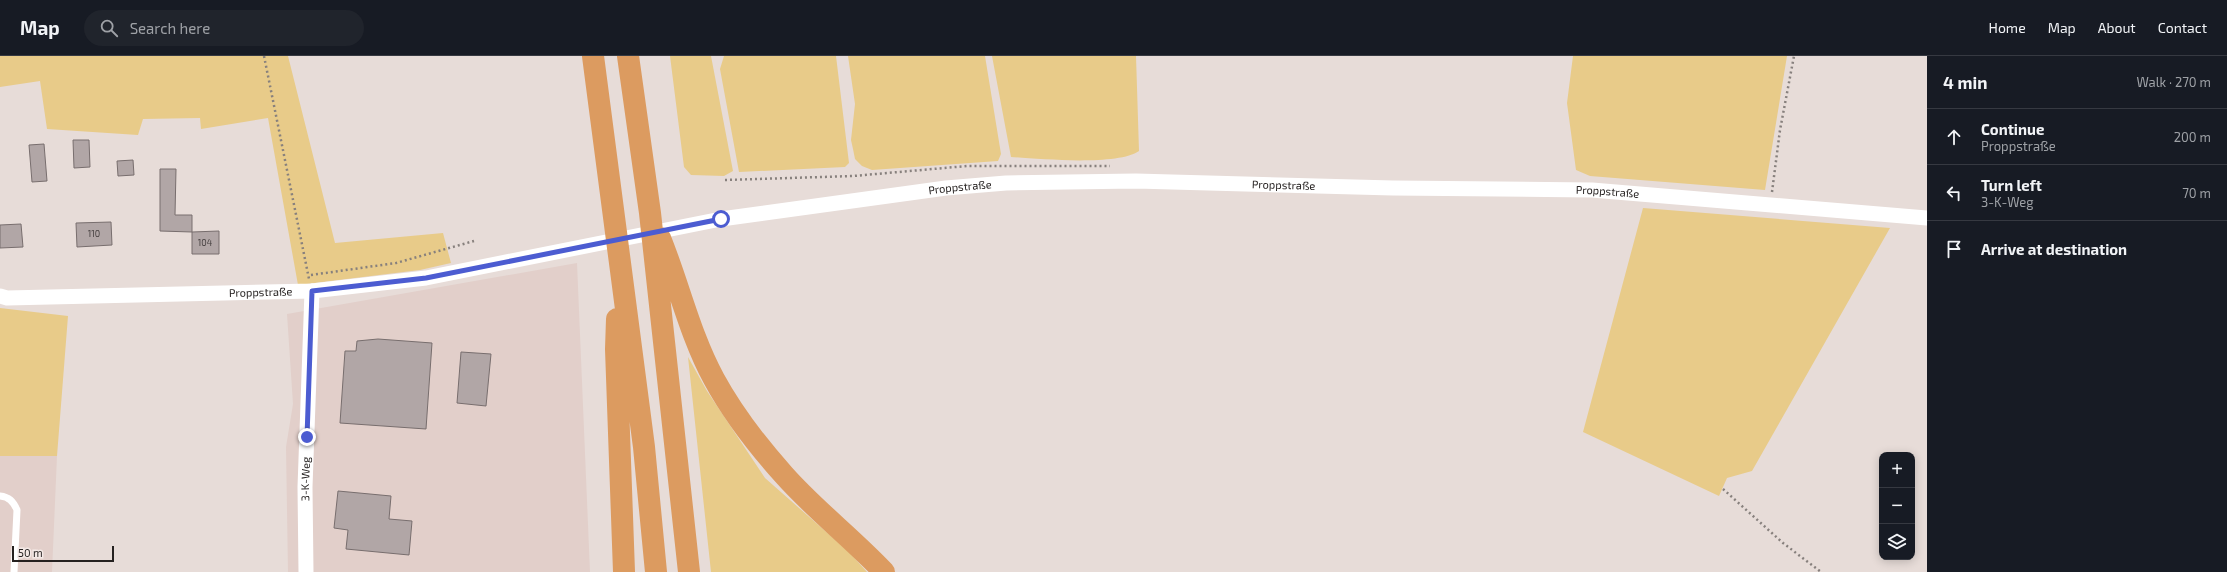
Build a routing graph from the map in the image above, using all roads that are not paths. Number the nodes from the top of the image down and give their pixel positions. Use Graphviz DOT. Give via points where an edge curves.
graph roads {
  1 [pos="593,56"];
  2 [pos="628,56"];
  3 [pos="650,213"];
  4 [pos="1927,218"];
  5 [pos="620,254"];
  6 [pos="312,291"];
  7 [pos="0,296"];
  8 [pos="0,496"];
  9 [pos="14,572"];
  10 [pos="306,572"];
  11 [pos="624,572"];
  12 [pos="656,572"];
  13 [pos="689,572"];
  14 [pos="884,572"];
  1 -- 5 [label="highway"];
  2 -- 3 [label="highway"];
  3 -- 13 [label="highway"];
  3 -- 14 [label="highway" via="694,333 714,379 746,428 784,476"];
  4 -- 6 [label="street, Proppstraße" via="1592,190 1068,181 946,188 721,219 426,278"];
  5 -- 11 [label="highway" via="616,349"];
  5 -- 12 [label="highway"];
  6 -- 7 [label="street, Proppstraße" via="7,298"];
  6 -- 10 [label="street, 3-K-Weg" via="304,487"];
  8 -- 9 [label="lane" via="8,497 17,510"];
}
